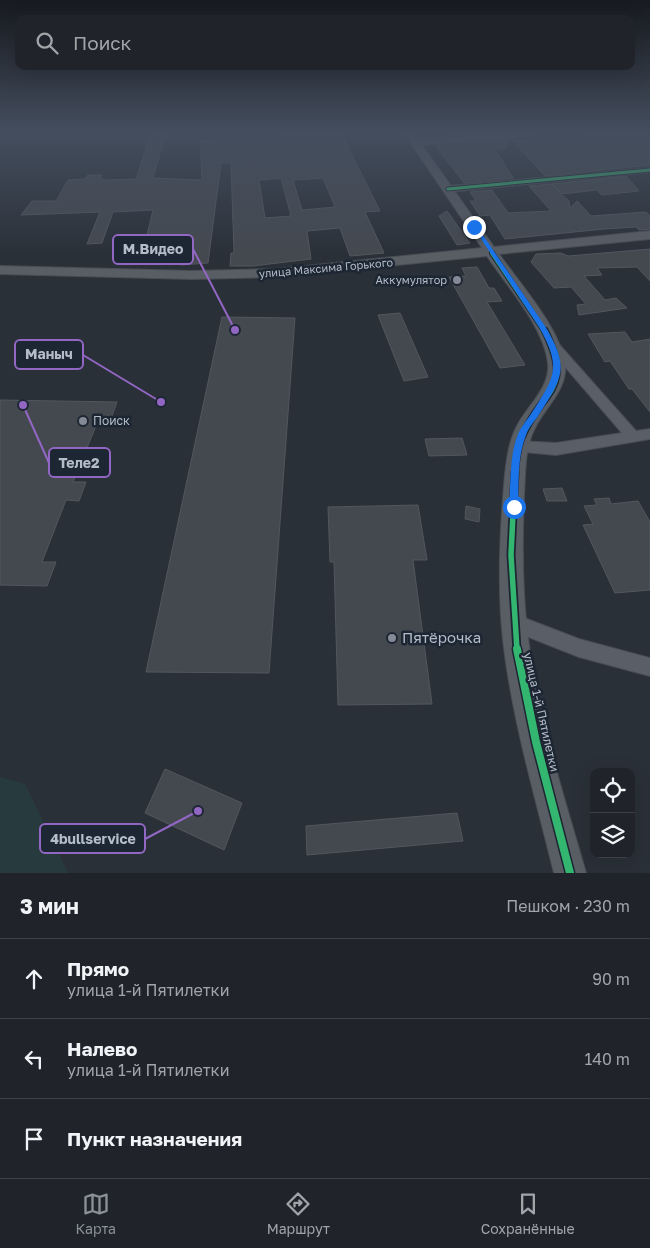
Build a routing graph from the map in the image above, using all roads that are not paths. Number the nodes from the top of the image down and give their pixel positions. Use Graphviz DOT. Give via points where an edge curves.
graph roads {
  1 [pos="437,174"];
  2 [pos="610,174"];
  3 [pos="448,189"];
  4 [pos="649,237"];
  5 [pos="492,253"];
  6 [pos="0,270"];
  7 [pos="552,344"];
  8 [pos="650,434"];
  9 [pos="633,437"];
  10 [pos="518,447"];
  11 [pos="514,623"];
  12 [pos="650,667"];
  13 [pos="570,873"];
  1 -- 3 [label="main road, улица 1-й Пятилетки"];
  2 -- 3 [label="street"];
  3 -- 5 [label="main road, улица 1-й Пятилетки"];
  4 -- 5 [label="main road, улица Максима Горького"];
  5 -- 6 [label="main road, улица Максима Горького" via="242,275"];
  5 -- 7 [label="main road, улица 1-й Пятилетки"];
  7 -- 9 [label="street, улица 1-й Пятилетки"];
  7 -- 10 [label="main road, улица 1-й Пятилетки" via="557,356 557,376 522,434"];
  8 -- 9 [label="street"];
  9 -- 10 [label="street" via="556,449"];
  10 -- 11 [label="main road, улица 1-й Пятилетки"];
  11 -- 12 [label="street" via="579,648"];
  11 -- 13 [label="main road, улица 1-й Пятилетки" via="518,662"];
}
